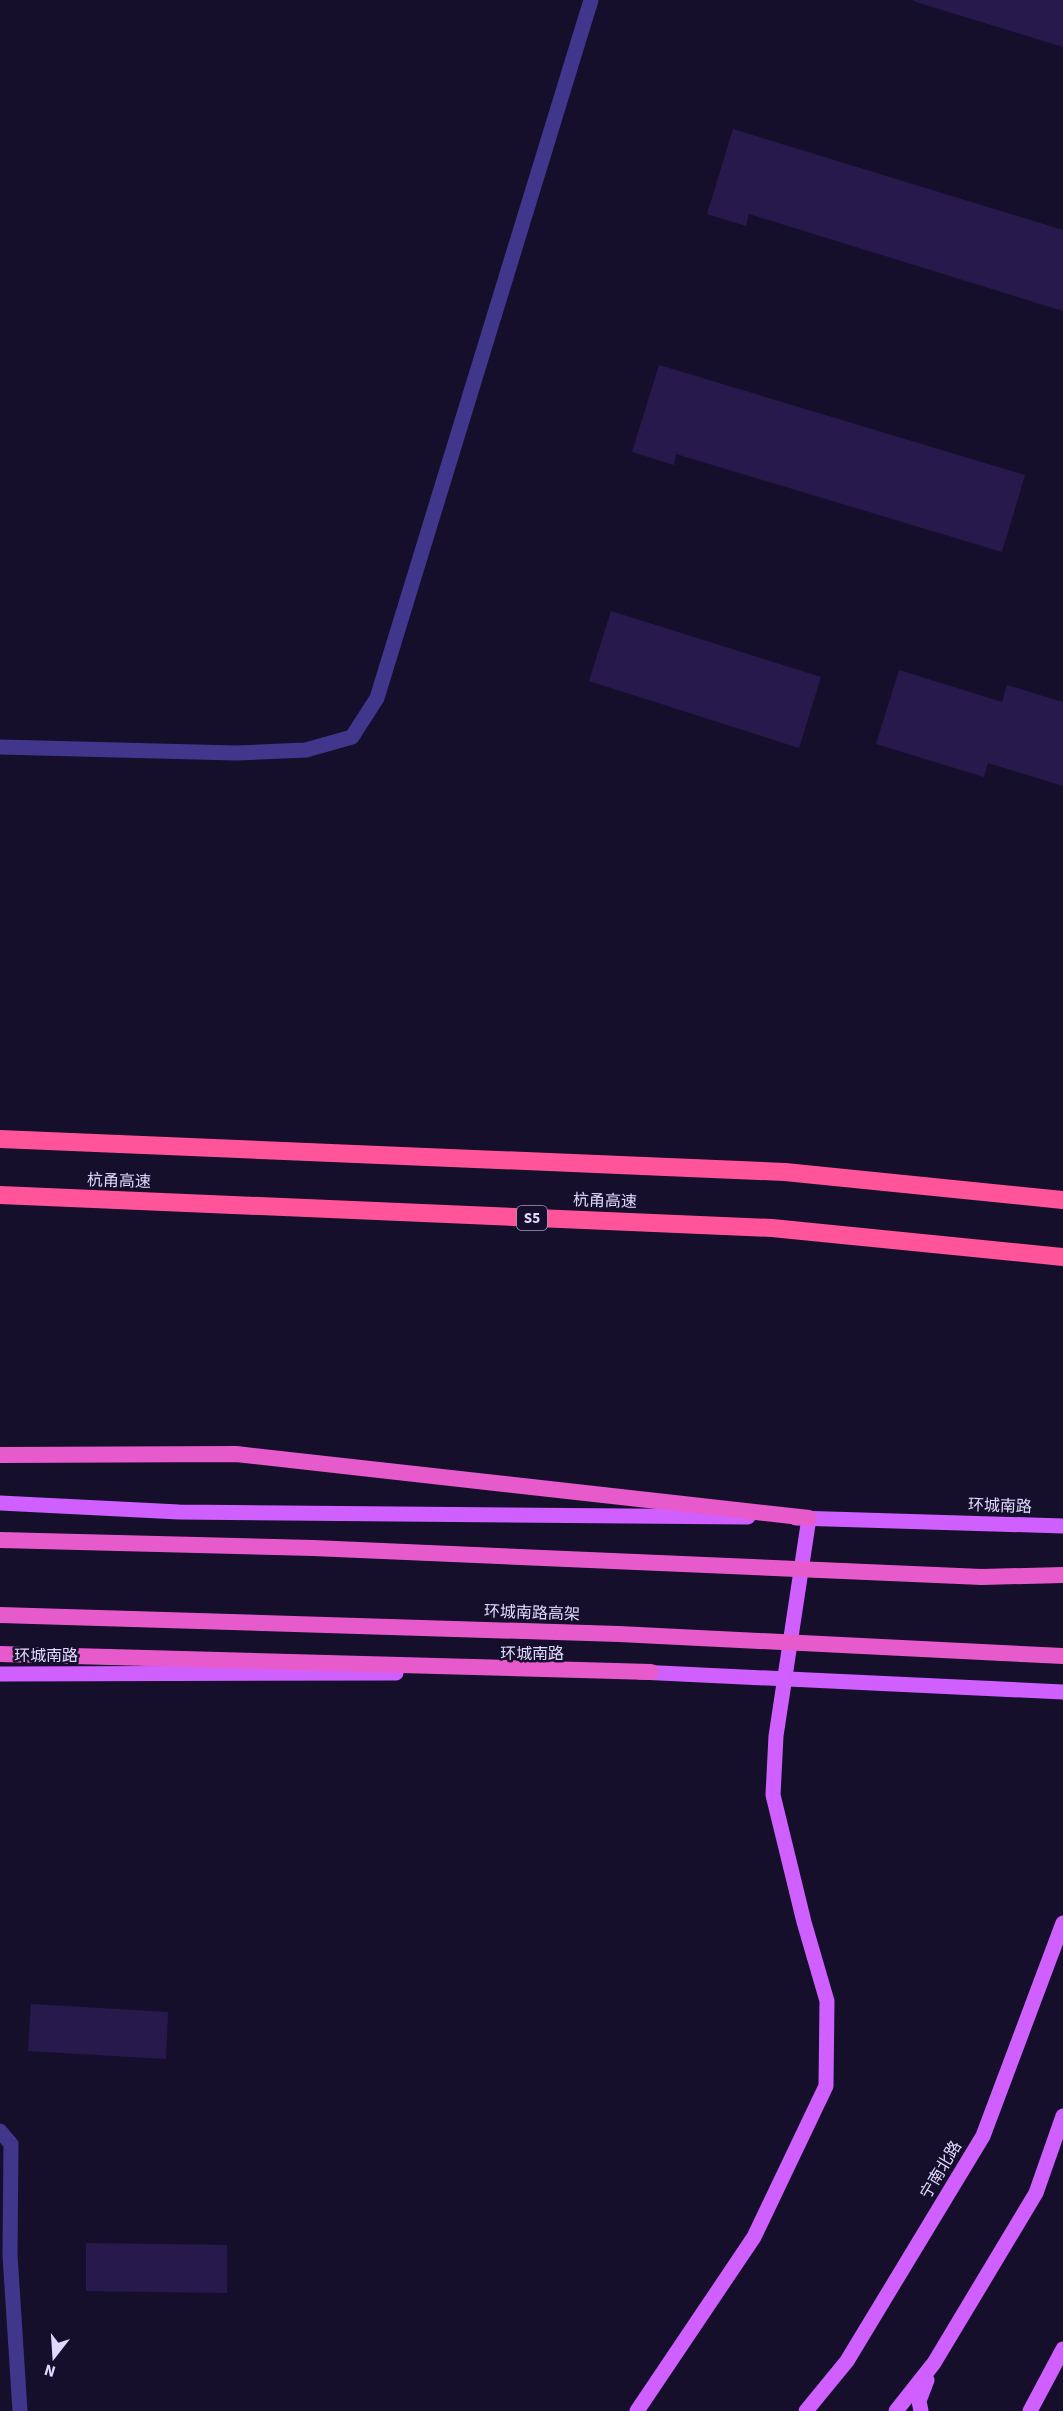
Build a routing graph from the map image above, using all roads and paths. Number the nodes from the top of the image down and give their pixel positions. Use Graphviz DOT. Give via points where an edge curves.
graph roads {
  1 [pos="591,0"];
  2 [pos="0,747"];
  3 [pos="0,1139"];
  4 [pos="0,1195"];
  5 [pos="1063,1200"];
  6 [pos="1063,1257"];
  7 [pos="0,1455"];
  8 [pos="0,1503"];
  9 [pos="809,1518"];
  10 [pos="1063,1526"];
  11 [pos="0,1540"];
  12 [pos="1063,1575"];
  13 [pos="0,1615"];
  14 [pos="0,1654"];
  15 [pos="1063,1656"];
  16 [pos="651,1672"];
  17 [pos="0,1674"];
  18 [pos="784,1678"];
  19 [pos="1063,1692"];
  20 [pos="1061,1928"];
  21 [pos="1063,2116"];
  22 [pos="0,2131"];
  23 [pos="1063,2349"];
  24 [pos="934,2363"];
  25 [pos="20,2411"];
  26 [pos="637,2411"];
  27 [pos="806,2411"];
  28 [pos="897,2411"];
  29 [pos="921,2411"];
  30 [pos="1030,2411"];
  1 -- 2 [label="street" via="377,698 352,737 306,750 236,753"];
  3 -- 5 [label="highway" via="785,1172"];
  4 -- 6 [label="highway, 杭甬高速 / S5" via="772,1228"];
  7 -- 9 [label="highway" via="236,1454"];
  8 -- 9 [label="main road, 环城南路" via="179,1512"];
  9 -- 10 [label="main road, 环城南路"];
  9 -- 18 [label="main road"];
  11 -- 12 [label="highway, bridge" via="313,1548 982,1577"];
  13 -- 15 [label="highway, 环城南路高架, bridge" via="619,1634"];
  14 -- 16 [label="highway"];
  16 -- 17 [label="main road, 环城南路"];
  16 -- 18 [label="main road, 环城南路"];
  18 -- 19 [label="main road, 环城南路"];
  18 -- 26 [label="main road" via="773,1795 827,2001 826,2086 754,2237"];
  20 -- 27 [label="main road, 宁南北路" via="983,2136 847,2361"];
  21 -- 24 [label="main road" via="1036,2193"];
  22 -- 25 [label="street" via="11,2144 10,2255"];
  23 -- 30 [label="main road"];
  24 -- 28 [label="main road"];
  24 -- 29 [label="main road" via="919,2401"];
}
